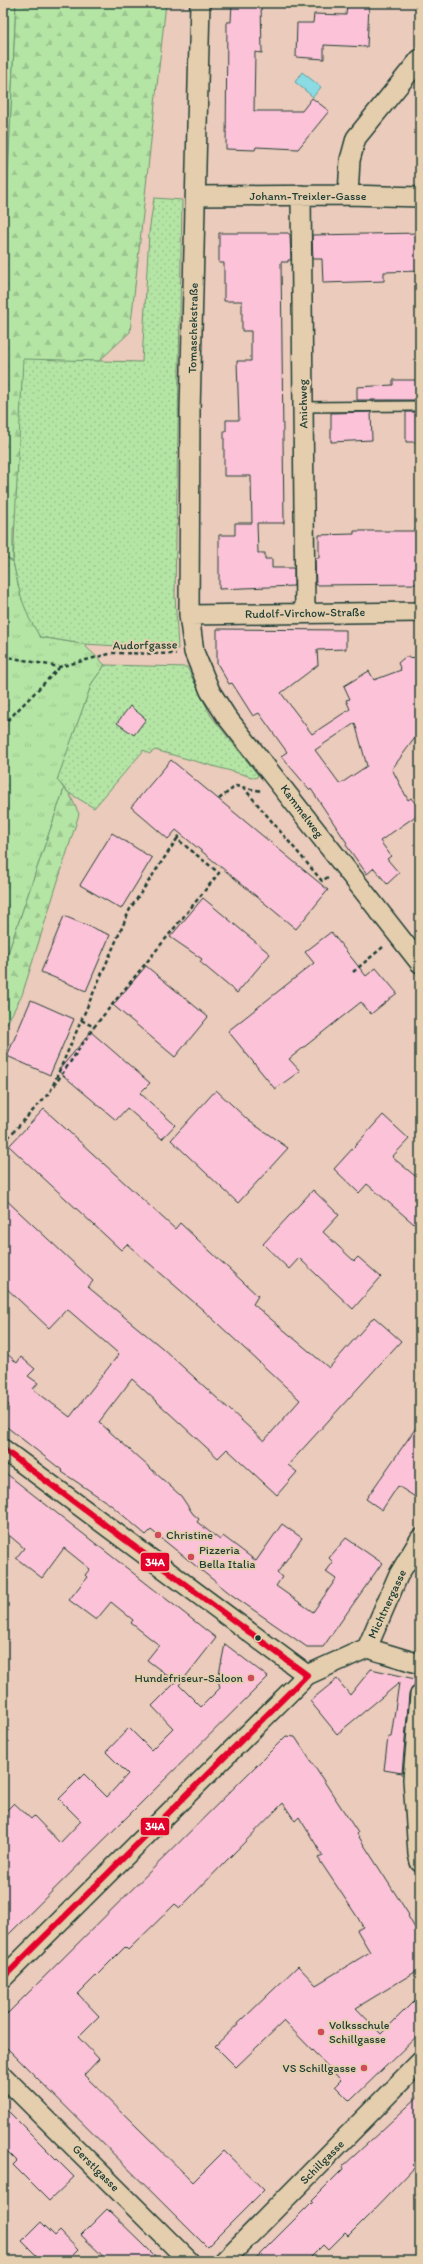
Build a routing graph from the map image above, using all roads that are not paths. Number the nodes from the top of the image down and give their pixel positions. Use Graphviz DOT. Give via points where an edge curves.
graph roads {
  1 [pos="200,3"];
  2 [pos="420,59"];
  3 [pos="301,195"];
  4 [pos="348,195"];
  5 [pos="196,196"];
  6 [pos="420,197"];
  7 [pos="420,406"];
  8 [pos="303,407"];
  9 [pos="305,612"];
  10 [pos="420,612"];
  11 [pos="189,615"];
  12 [pos="194,652"];
  13 [pos="420,963"];
  14 [pos="3,1449"];
  15 [pos="420,1539"];
  16 [pos="367,1648"];
  17 [pos="420,1664"];
  18 [pos="307,1675"];
  19 [pos="420,1695"];
  20 [pos="420,1862"];
  21 [pos="3,1978"];
  22 [pos="420,2062"];
  23 [pos="3,2076"];
  24 [pos="189,2261"];
  25 [pos="224,2261"];
  1 -- 5 [label="street, Tomaschekstraße"];
  2 -- 4 [label="street" via="356,138 350,160"];
  3 -- 4 [label="street, Johann-Treixler-Gasse"];
  3 -- 5 [label="street, Johann-Treixler-Gasse"];
  3 -- 8 [label="street, Anichweg"];
  4 -- 6 [label="street, Johann-Treixler-Gasse"];
  5 -- 11 [label="street, Tomaschekstraße" via="190,412"];
  7 -- 8 [label="lane"];
  8 -- 9 [label="street, Anichweg"];
  9 -- 10 [label="street, Rudolf-Virchow-Straße"];
  9 -- 11 [label="street, Rudolf-Virchow-Straße"];
  11 -- 12 [label="street, Tomaschekstraße"];
  12 -- 13 [label="street, Kammelweg" via="210,691 226,716"];
  14 -- 18 [label="street"];
  15 -- 16 [label="street, Michtnergasse" via="398,1576"];
  16 -- 17 [label="street"];
  16 -- 18 [label="street"];
  18 -- 21 [label="street"];
  19 -- 20 [label="street" via="413,1779"];
  22 -- 25 [label="street, Schillgasse"];
  23 -- 24 [label="street, Gerstlgasse"];
}
